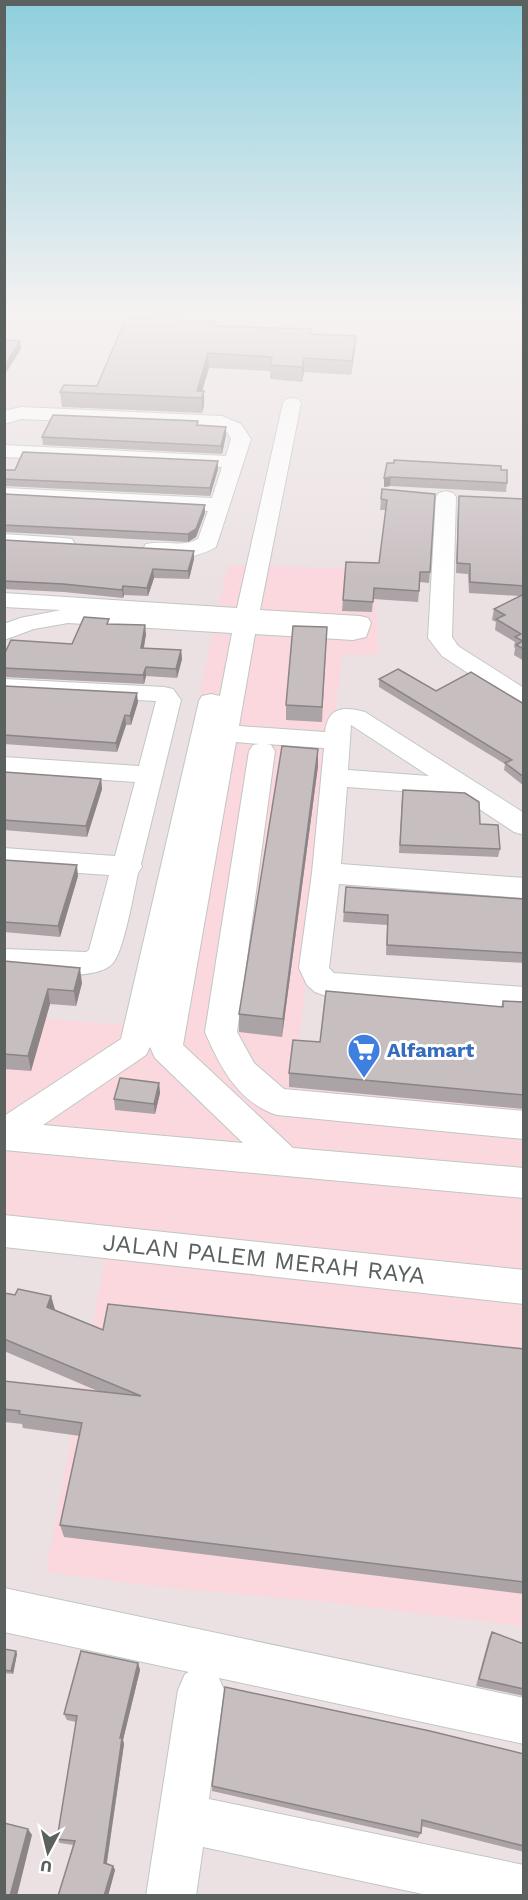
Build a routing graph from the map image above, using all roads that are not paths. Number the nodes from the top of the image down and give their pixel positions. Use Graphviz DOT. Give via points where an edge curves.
graph roads {
  1 [pos="284,403"];
  2 [pos="7,417"];
  3 [pos="4,451"];
  4 [pos="234,462"];
  5 [pos="4,494"];
  6 [pos="423,496"];
  7 [pos="220,505"];
  8 [pos="4,540"];
  9 [pos="87,545"];
  10 [pos="134,548"];
  11 [pos="4,600"];
  12 [pos="70,604"];
  13 [pos="142,614"];
  14 [pos="237,619"];
  15 [pos="4,622"];
  16 [pos="440,624"];
  17 [pos="4,633"];
  18 [pos="524,679"];
  19 [pos="4,686"];
  20 [pos="524,699"];
  21 [pos="213,740"];
  22 [pos="262,751"];
  23 [pos="337,759"];
  24 [pos="4,765"];
  25 [pos="151,775"];
  26 [pos="466,787"];
  27 [pos="524,826"];
  28 [pos="4,858"];
  29 [pos="128,867"];
  30 [pos="326,873"];
  31 [pos="524,888"];
  32 [pos="174,933"];
  33 [pos="4,960"];
  34 [pos="524,999"];
  35 [pos="135,1046"];
  36 [pos="166,1049"];
  37 [pos="524,1125"];
  38 [pos="4,1135"];
  39 [pos="286,1163"];
  40 [pos="524,1183"];
  41 [pos="4,1232"];
  42 [pos="524,1287"];
  43 [pos="4,1610"];
  44 [pos="201,1690"];
  45 [pos="524,1721"];
  46 [pos="182,1818"];
  47 [pos="524,1890"];
  48 [pos="171,1896"];
  1 -- 14 [label="street"];
  2 -- 4 [label="street" via="21,413 222,422 239,432 241,439"];
  3 -- 4 [label="street"];
  4 -- 7 [label="street"];
  5 -- 7 [label="street"];
  6 -- 16 [label="street" via="456,497"];
  7 -- 10 [label="street" via="208,542 202,548"];
  8 -- 9 [label="street"];
  11 -- 12 [label="street"];
  12 -- 13 [label="street"];
  12 -- 15 [label="street"];
  13 -- 14 [label="street"];
  13 -- 17 [label="street" via="50,617"];
  14 -- 21 [label="street"];
  16 -- 18 [label="street"];
  16 -- 20 [label="street" via="443,645"];
  19 -- 25 [label="street" via="164,693 169,700"];
  21 -- 22 [label="street"];
  21 -- 23 [label="street"];
  21 -- 32 [label="street"];
  22 -- 23 [label="street"];
  22 -- 37 [label="street" via="221,1032 233,1061 256,1088 277,1102"];
  23 -- 26 [label="street"];
  23 -- 26 [label="street" via="339,720 356,717"];
  23 -- 30 [label="street"];
  24 -- 25 [label="street"];
  25 -- 29 [label="street"];
  26 -- 27 [label="street"];
  28 -- 29 [label="street"];
  29 -- 33 [label="street" via="103,955 97,960 71,964"];
  30 -- 31 [label="street"];
  30 -- 34 [label="street" via="314,968 326,984"];
  32 -- 35 [label="street"];
  32 -- 36 [label="street"];
  35 -- 36 [label="street"];
  35 -- 38 [label="street"];
  36 -- 39 [label="street"];
  38 -- 39 [label="street"];
  39 -- 40 [label="street"];
  41 -- 42 [label="street, JALAN PALEM MERAH RAYA"];
  43 -- 45 [label="street"];
  44 -- 46 [label="street"];
  46 -- 47 [label="street"];
  46 -- 48 [label="street"];
}
